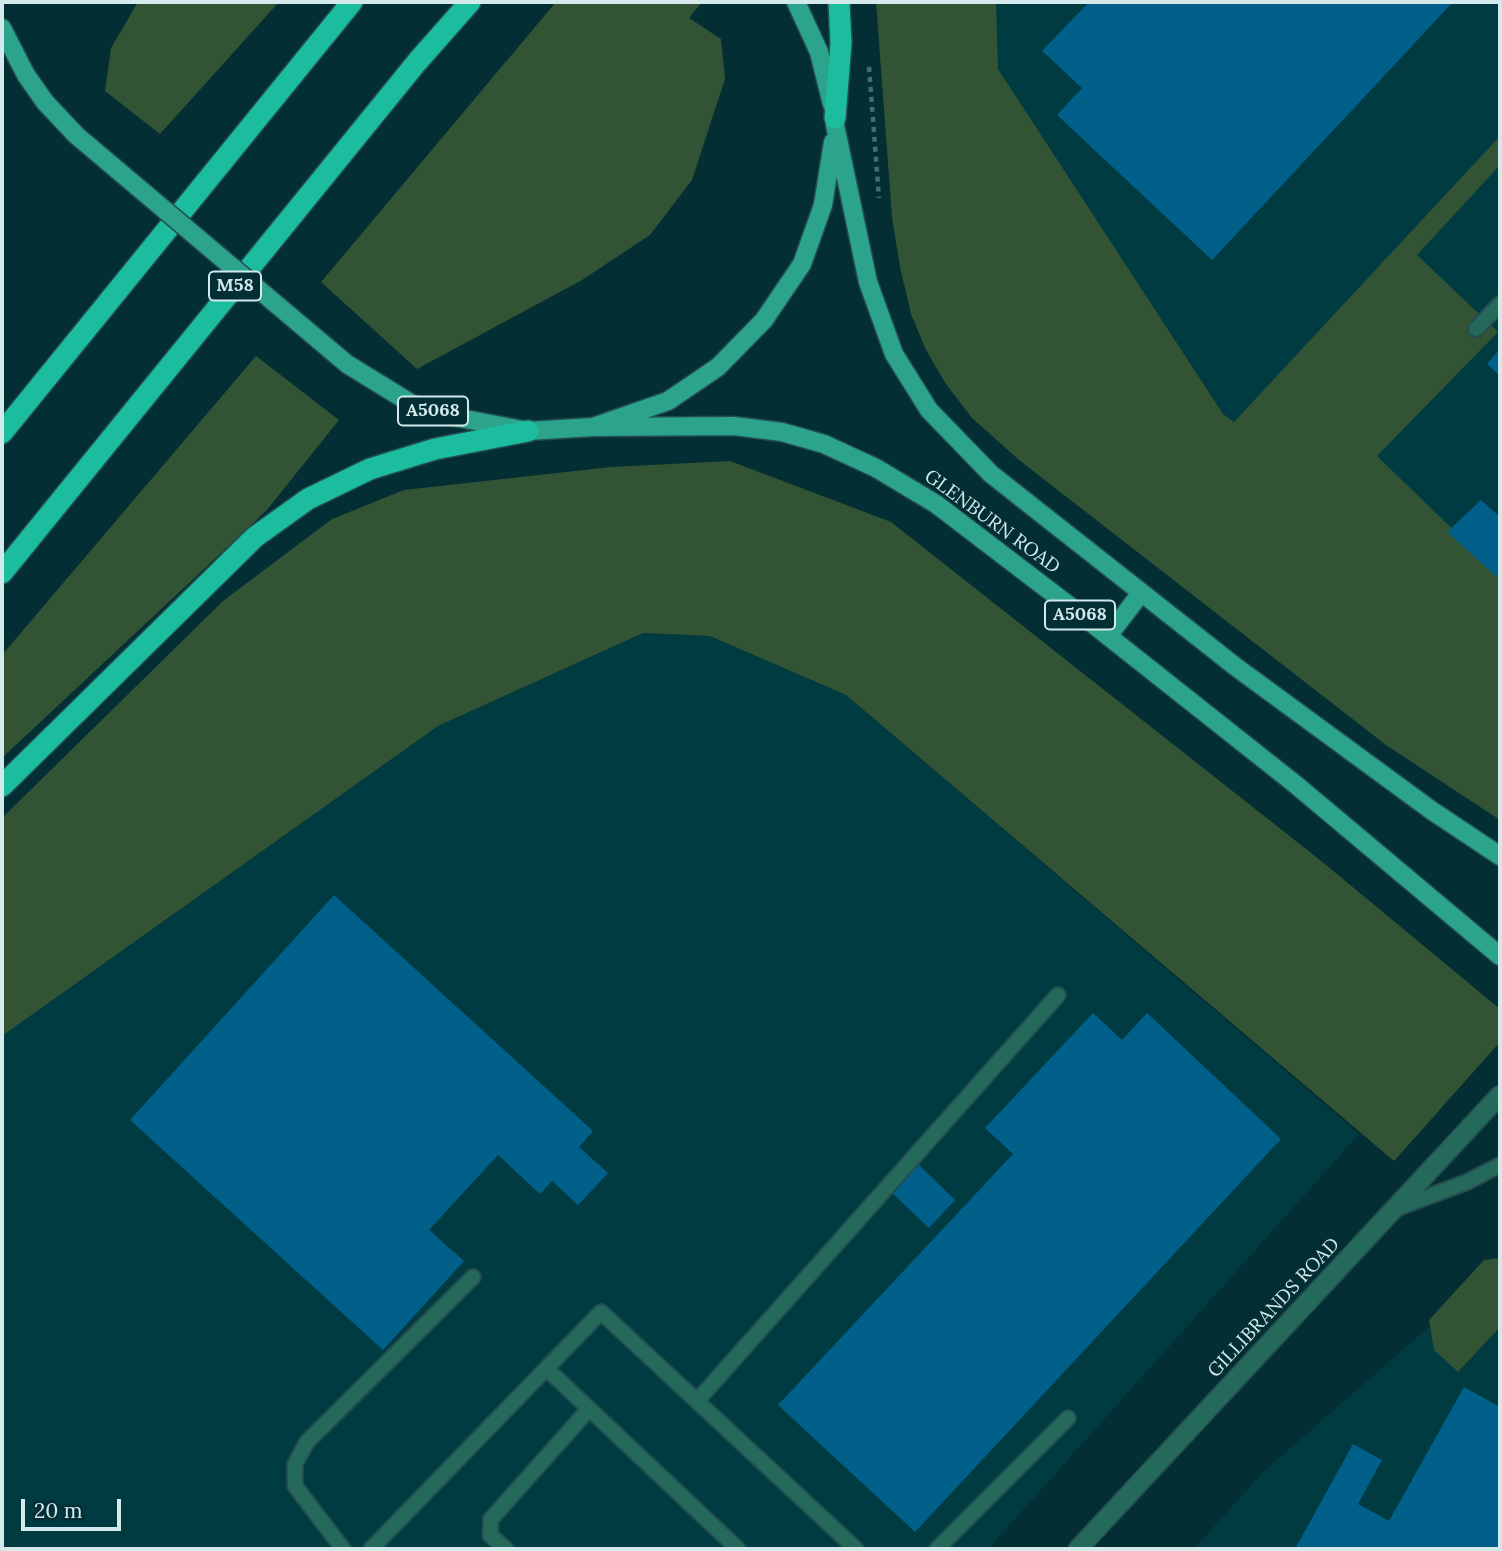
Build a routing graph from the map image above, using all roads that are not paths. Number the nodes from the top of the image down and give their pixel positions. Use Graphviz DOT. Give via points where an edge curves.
graph roads {
  1 [pos="352,2"];
  2 [pos="470,2"];
  3 [pos="796,2"];
  4 [pos="839,2"];
  5 [pos="2,28"];
  6 [pos="835,122"];
  7 [pos="1500,304"];
  8 [pos="1476,330"];
  9 [pos="593,427"];
  10 [pos="528,431"];
  11 [pos="2,433"];
  12 [pos="2,572"];
  13 [pos="1141,593"];
  14 [pos="1108,636"];
  15 [pos="2,786"];
  16 [pos="1500,856"];
  17 [pos="1500,956"];
  18 [pos="1059,995"];
  19 [pos="1500,1095"];
  20 [pos="1500,1165"];
  21 [pos="1394,1209"];
  22 [pos="473,1277"];
  23 [pos="547,1369"];
  24 [pos="697,1401"];
  25 [pos="589,1409"];
  26 [pos="1068,1419"];
  27 [pos="344,1549"];
  28 [pos="371,1549"];
  29 [pos="506,1549"];
  30 [pos="738,1549"];
  31 [pos="856,1549"];
  32 [pos="937,1549"];
  33 [pos="1078,1549"];
  1 -- 11 [label="highway"];
  2 -- 12 [label="highway, M58"];
  3 -- 6 [label="main road, A5068" via="819,52"];
  4 -- 6 [label="highway"];
  5 -- 10 [label="main road, A5068, bridge" via="32,84 76,135 347,364 412,404"];
  6 -- 9 [label="main road, A5068" via="823,205 802,264 764,320 718,367 667,401"];
  6 -- 13 [label="main road, GLENBURN ROAD / A5068" via="868,282 894,354 929,410 991,474"];
  7 -- 8 [label="lane"];
  9 -- 10 [label="main road, A5068"];
  9 -- 14 [label="main road, GLENBURN ROAD / A5068" via="734,426 782,432 824,444 936,504"];
  10 -- 15 [label="highway" via="435,449 370,469 308,499 255,537"];
  13 -- 14 [label="main road"];
  13 -- 16 [label="main road, GLENBURN ROAD / A5068" via="1431,810"];
  14 -- 17 [label="main road, GLENBURN ROAD / A5068"];
  18 -- 24 [label="lane"];
  19 -- 21 [label="street, GILLIBRANDS ROAD"];
  20 -- 21 [label="lane"];
  21 -- 33 [label="street, GILLIBRANDS ROAD"];
  22 -- 27 [label="lane" via="307,1442 295,1464 295,1486"];
  23 -- 24 [label="lane" via="601,1312"];
  23 -- 25 [label="lane"];
  23 -- 28 [label="lane"];
  24 -- 31 [label="lane"];
  25 -- 29 [label="lane" via="491,1519 490,1535"];
  25 -- 30 [label="lane"];
  26 -- 32 [label="lane"];
}
